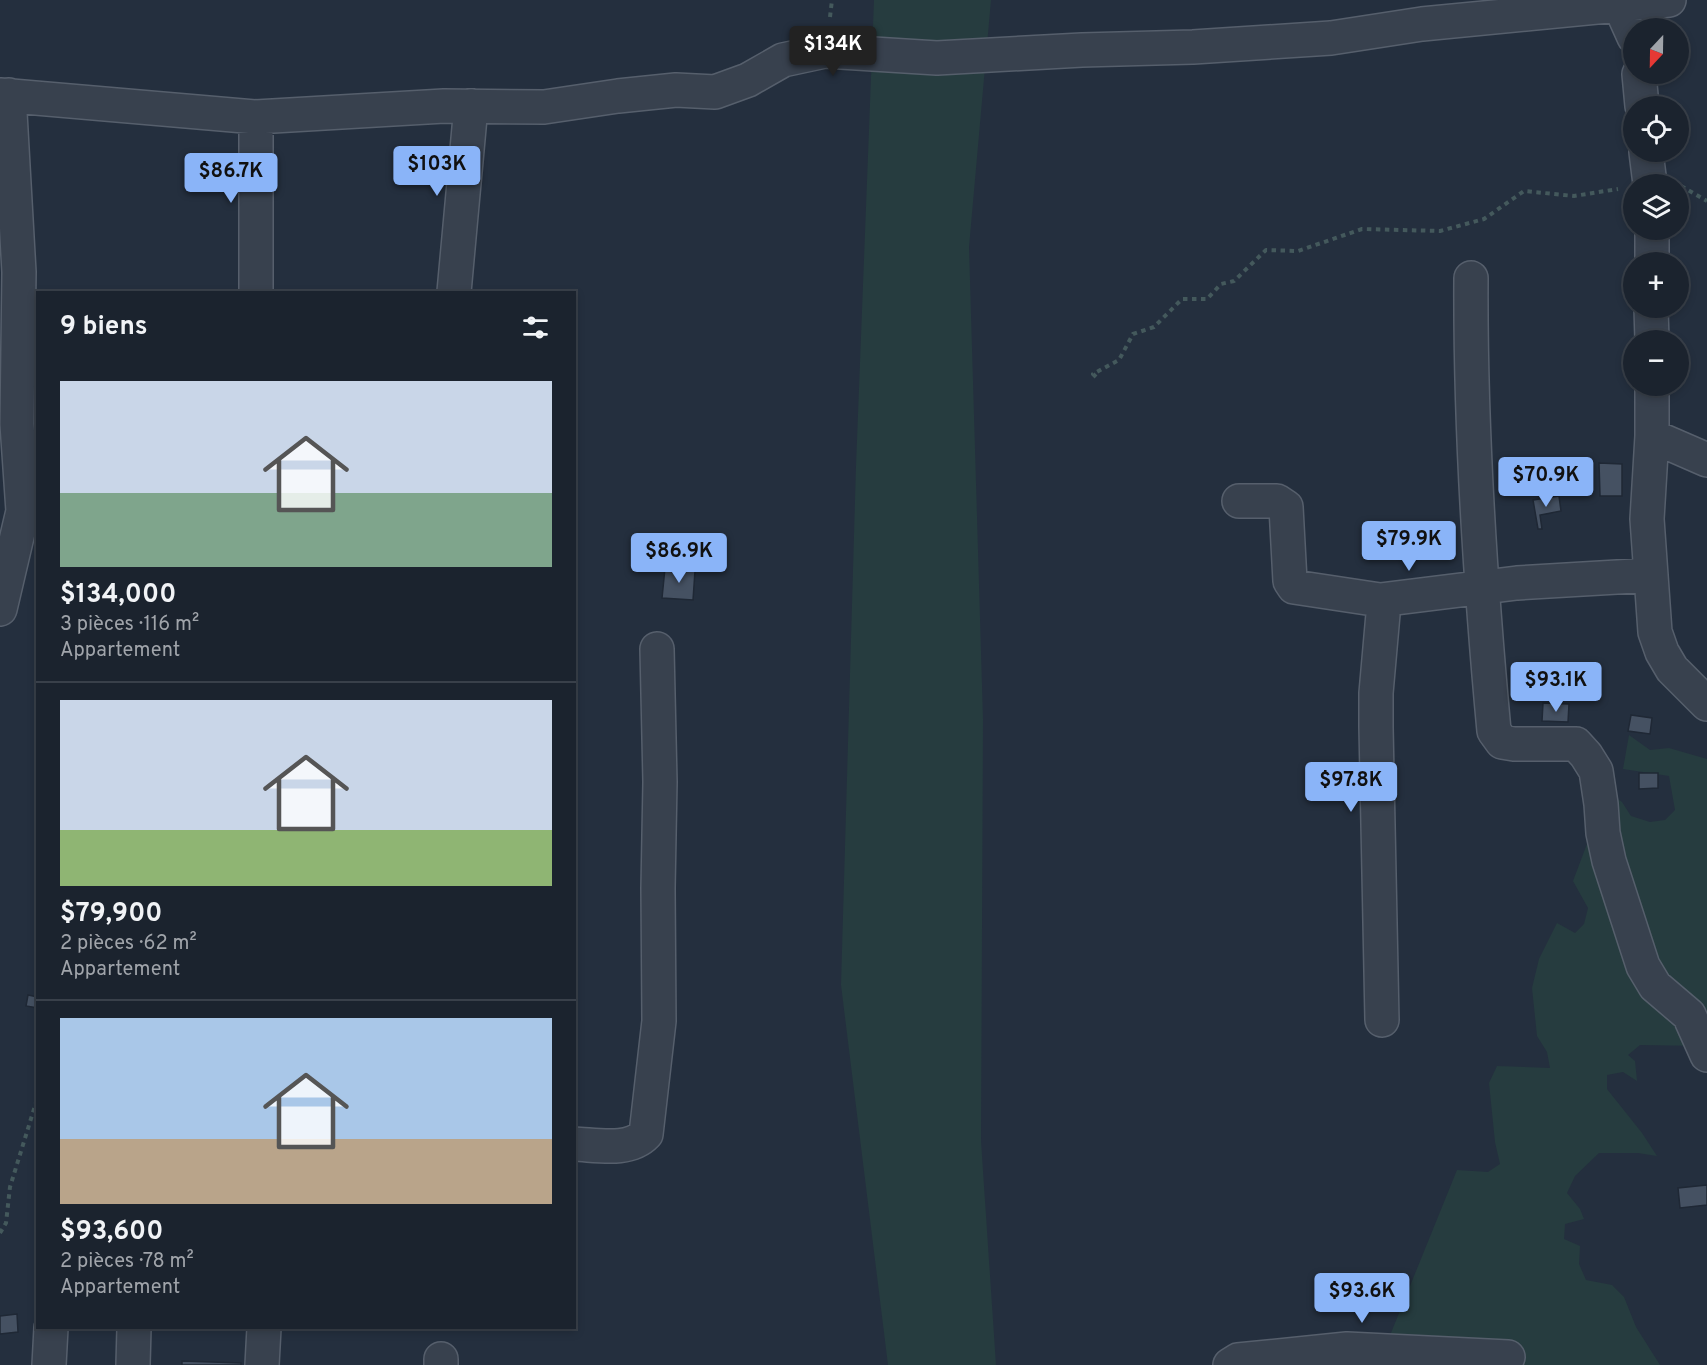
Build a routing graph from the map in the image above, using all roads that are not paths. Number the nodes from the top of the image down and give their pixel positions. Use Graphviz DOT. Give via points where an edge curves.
graph roads {
  1 [pos="1669,0"];
  2 [pos="1620,6"];
  3 [pos="1625,18"];
  4 [pos="4,95"];
  5 [pos="471,106"];
  6 [pos="256,117"];
  7 [pos="1471,278"];
  8 [pos="256,291"];
  9 [pos="454,291"];
  10 [pos="1652,396"];
  11 [pos="1652,436"];
  12 [pos="1707,460"];
  13 [pos="1239,501"];
  14 [pos="1651,575"];
  15 [pos="1481,589"];
  16 [pos="1380,600"];
  17 [pos="0,609"];
  18 [pos="657,649"];
  19 [pos="1707,704"];
  20 [pos="1382,1020"];
  21 [pos="1707,1054"];
  22 [pos="576,1144"];
  23 [pos="51,1329"];
  24 [pos="134,1329"];
  25 [pos="264,1329"];
  26 [pos="1508,1357"];
  27 [pos="48,1365"];
  28 [pos="133,1365"];
  29 [pos="262,1365"];
  30 [pos="1230,1365"];
  1 -- 2 [label="street"];
  2 -- 3 [label="street"];
  2 -- 5 [label="street" via="1422,24 1331,38 1193,47 937,58 825,51 783,60 748,80 715,92 676,90 544,107"];
  4 -- 6 [label="street"];
  4 -- 17 [label="street" via="19,272 17,424 22,511"];
  5 -- 6 [label="street"];
  5 -- 9 [label="street"];
  6 -- 8 [label="street"];
  7 -- 15 [label="street"];
  10 -- 11 [label="street"];
  11 -- 12 [label="street"];
  11 -- 14 [label="street" via="1647,519"];
  13 -- 16 [label="street" via="1277,501 1286,507 1290,581 1294,587"];
  14 -- 15 [label="street"];
  14 -- 19 [label="street" via="1655,632 1662,652 1672,669"];
  15 -- 16 [label="street"];
  15 -- 21 [label="street" via="1494,731 1502,742 1576,744 1587,755 1596,771 1609,861 1642,966 1655,986 1689,1015"];
  16 -- 20 [label="street" via="1383,614 1376,727"];
  18 -- 22 [label="street" via="659,1021 646,1134 628,1145"];
  23 -- 27 [label="street"];
  24 -- 28 [label="street"];
  25 -- 29 [label="street"];
  26 -- 30 [label="street" via="1347,1349 1238,1360"];
}
